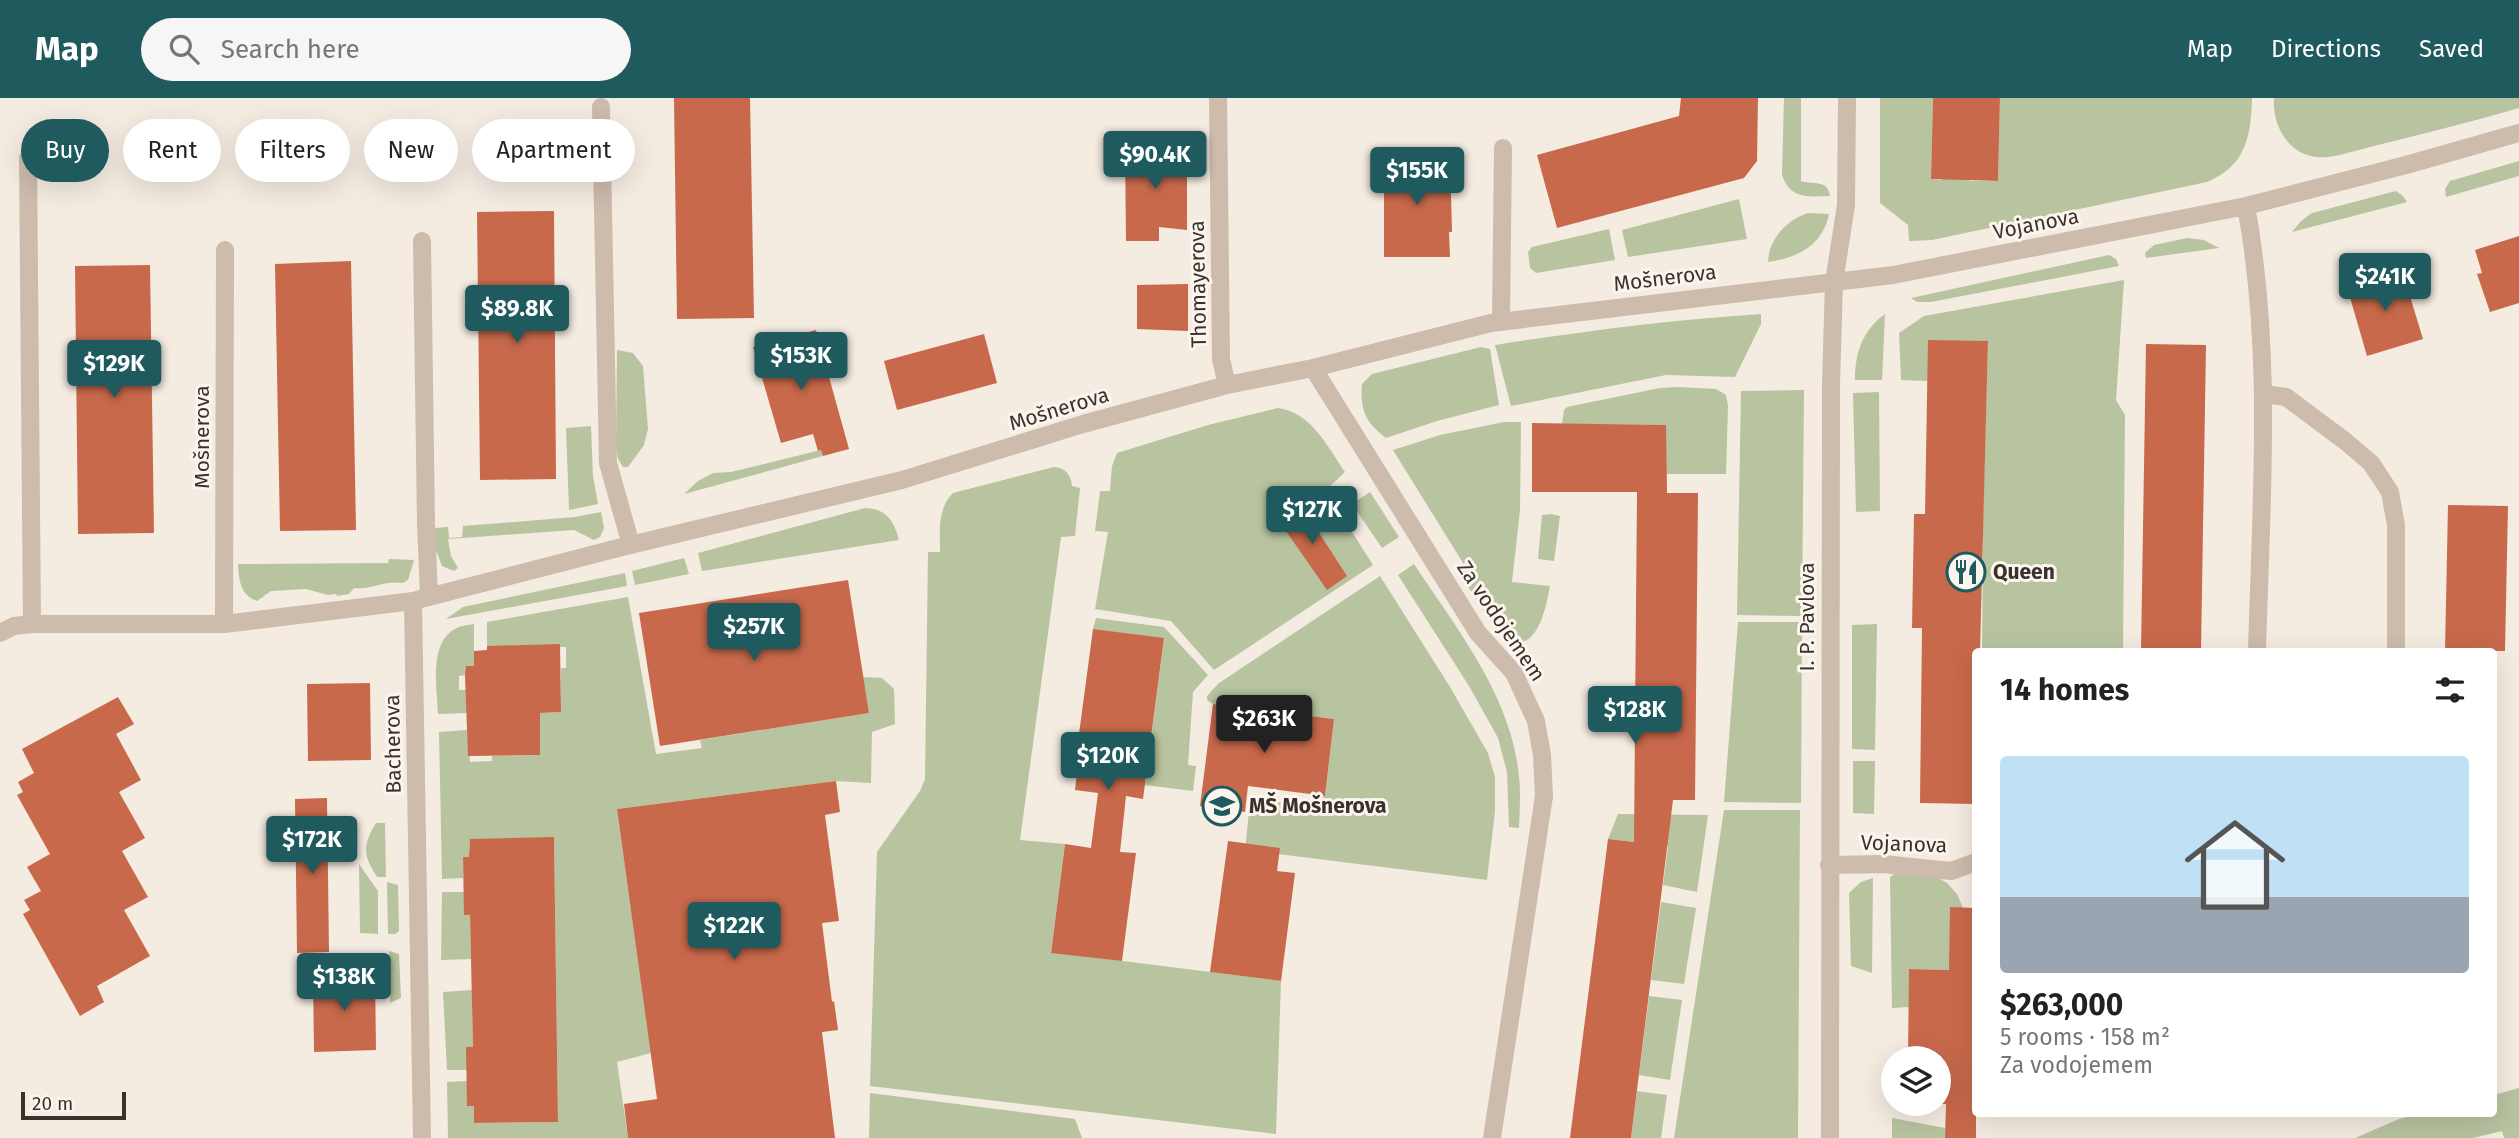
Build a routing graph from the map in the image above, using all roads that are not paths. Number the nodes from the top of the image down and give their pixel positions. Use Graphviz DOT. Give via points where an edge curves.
graph roads {
  1 [pos="1218,98"];
  2 [pos="1847,98"];
  3 [pos="601,107"];
  4 [pos="2519,133"];
  5 [pos="1503,148"];
  6 [pos="28,182"];
  7 [pos="2246,205"];
  8 [pos="422,241"];
  9 [pos="225,250"];
  10 [pos="1834,282"];
  11 [pos="1502,321"];
  12 [pos="1313,368"];
  13 [pos="1227,384"];
  14 [pos="2263,394"];
  15 [pos="631,545"];
  16 [pos="421,599"];
  17 [pos="32,624"];
  18 [pos="224,624"];
  19 [pos="1,631"];
  20 [pos="2257,648"];
  21 [pos="2396,648"];
  22 [pos="1972,863"];
  23 [pos="1829,866"];
  24 [pos="422,1138"];
  25 [pos="1492,1138"];
  26 [pos="1830,1138"];
  1 -- 13 [label="street, Thomayerova" via="1221,359"];
  2 -- 10 [label="street, I. P. Pavlova" via="1846,205"];
  3 -- 15 [label="street" via="608,463"];
  4 -- 7 [label="street, Vojanova"];
  5 -- 11 [label="street"];
  6 -- 17 [label="street"];
  7 -- 10 [label="street, Vojanova" via="1894,275"];
  7 -- 14 [label="street" via="2254,249"];
  8 -- 16 [label="street" via="426,524"];
  9 -- 18 [label="street, Mošnerova"];
  10 -- 11 [label="street, Mošnerova"];
  10 -- 23 [label="street, I. P. Pavlova"];
  11 -- 12 [label="street, Mošnerova"];
  12 -- 13 [label="street, Mošnerova"];
  12 -- 25 [label="street, Za vodojemem" via="1479,633 1514,673 1536,721 1544,796"];
  13 -- 15 [label="street, Mošnerova" via="902,480"];
  14 -- 20 [label="street"];
  14 -- 21 [label="street" via="2286,397 2345,441 2371,463 2390,492 2396,525"];
  15 -- 16 [label="street, Mošnerova"];
  16 -- 18 [label="street, Mošnerova"];
  16 -- 24 [label="street, Bacherova"];
  17 -- 18 [label="street, Mošnerova"];
  17 -- 19 [label="street, Mošnerova"];
  22 -- 23 [label="street, Vojanova" via="1951,871 1883,864"];
  23 -- 26 [label="street, I. P. Pavlova"];
}
